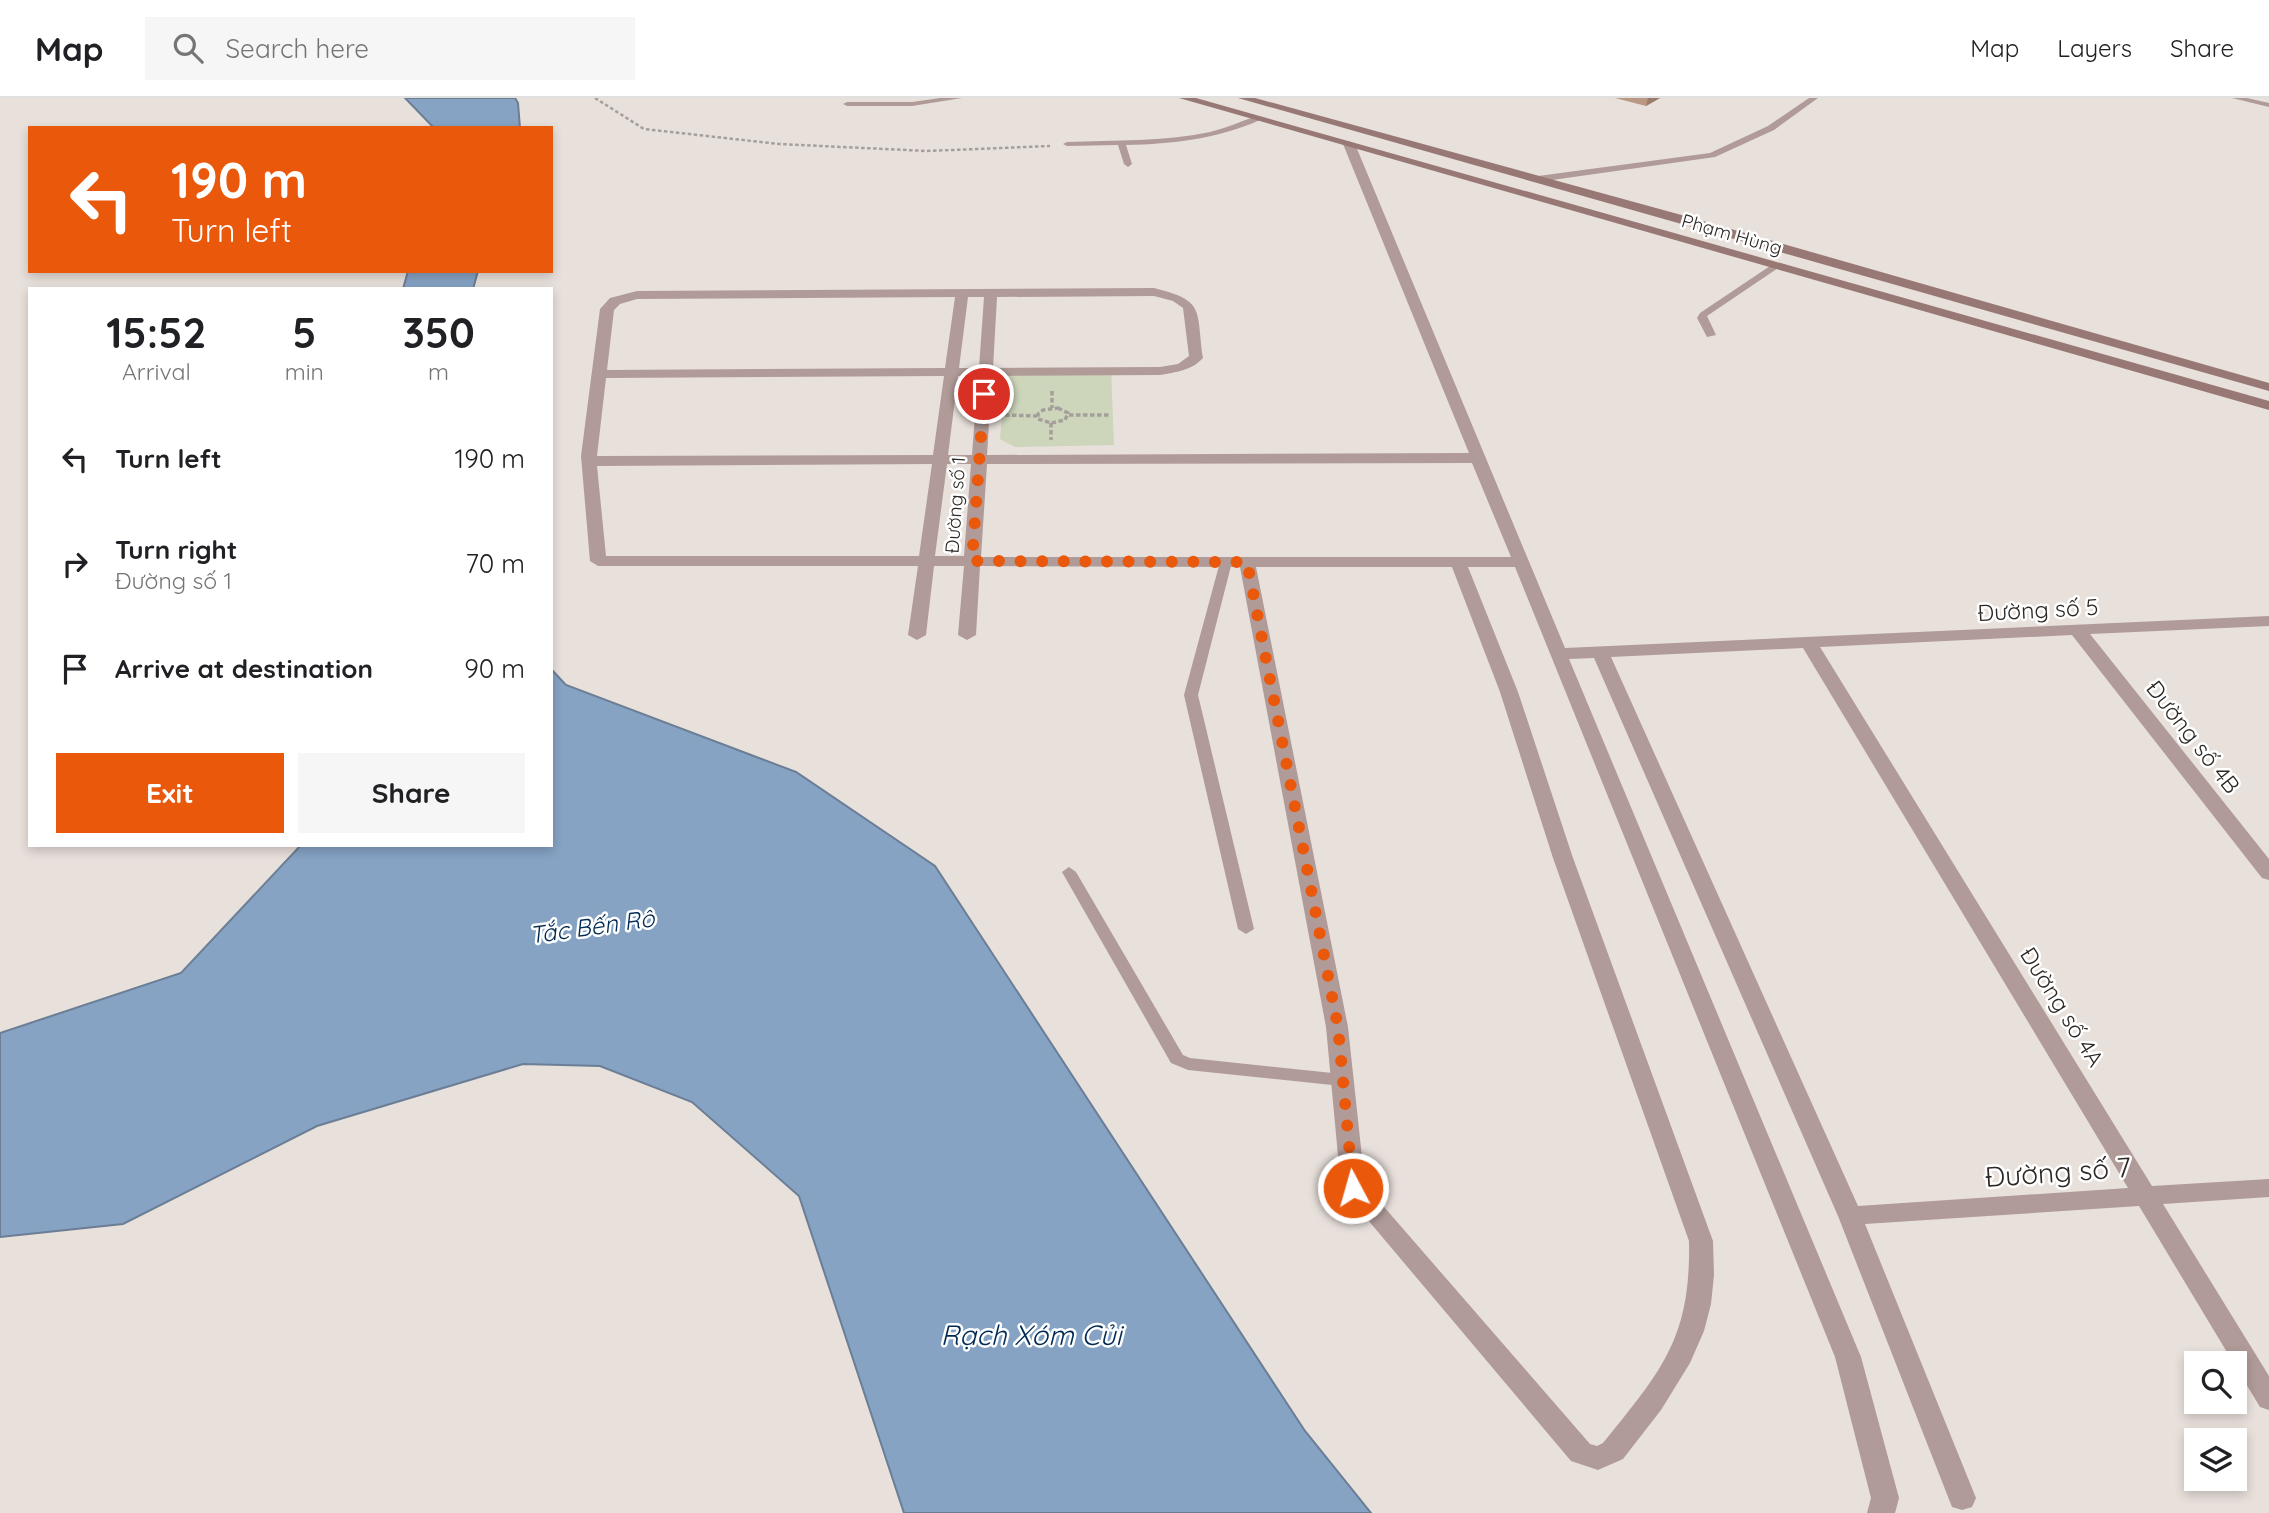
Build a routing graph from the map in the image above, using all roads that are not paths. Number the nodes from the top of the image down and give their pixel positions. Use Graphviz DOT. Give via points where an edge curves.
graph roads {
  1 [pos="958,98"];
  2 [pos="1184,98"];
  3 [pos="1242,98"];
  4 [pos="1814,98"];
  5 [pos="2236,98"];
  6 [pos="847,104"];
  7 [pos="2269,105"];
  8 [pos="1256,118"];
  9 [pos="1121,142"];
  10 [pos="1349,144"];
  11 [pos="1062,145"];
  12 [pos="1128,163"];
  13 [pos="1538,178"];
  14 [pos="1776,266"];
  15 [pos="962,293"];
  16 [pos="991,293"];
  17 [pos="1711,335"];
  18 [pos="952,373"];
  19 [pos="986,373"];
  20 [pos="599,374"];
  21 [pos="2269,387"];
  22 [pos="2269,406"];
  23 [pos="1477,458"];
  24 [pos="940,460"];
  25 [pos="979,460"];
  26 [pos="590,461"];
  27 [pos="927,561"];
  28 [pos="972,561"];
  29 [pos="1237,562"];
  30 [pos="1458,562"];
  31 [pos="1521,562"];
  32 [pos="2269,621"];
  33 [pos="2078,631"];
  34 [pos="917,635"];
  35 [pos="967,635"];
  36 [pos="1809,644"];
  37 [pos="1600,652"];
  38 [pos="1558,653"];
  39 [pos="1069,872"];
  40 [pos="2269,873"];
  41 [pos="1246,929"];
  42 [pos="1342,1080"];
  43 [pos="2269,1188"];
  44 [pos="2147,1196"];
  45 [pos="1850,1216"];
  46 [pos="2269,1399"];
  47 [pos="1962,1498"];
  48 [pos="1881,1513"];
  1 -- 6 [label="lane" via="912,104"];
  2 -- 8 [label="main road, Phạm Hùng"];
  3 -- 13 [label="main road, Phạm Hùng"];
  4 -- 13 [label="lane" via="1771,128 1712,155"];
  5 -- 7 [label="lane"];
  8 -- 9 [label="lane" via="1241,127 1206,134"];
  8 -- 10 [label="main road, Phạm Hùng"];
  9 -- 11 [label="lane"];
  9 -- 12 [label="lane"];
  10 -- 14 [label="main road, Phạm Hùng"];
  10 -- 23 [label="street"];
  13 -- 21 [label="main road, Phạm Hùng"];
  14 -- 17 [label="lane" via="1703,315"];
  14 -- 22 [label="main road, Phạm Hùng"];
  15 -- 16 [label="street"];
  15 -- 18 [label="street"];
  15 -- 20 [label="street" via="637,295 607,309"];
  16 -- 19 [label="street, Đường số 1"];
  16 -- 19 [label="street" via="1154,292 1178,298 1189,307 1196,358 1182,367 1160,371"];
  18 -- 19 [label="street"];
  18 -- 20 [label="street"];
  18 -- 24 [label="street"];
  19 -- 25 [label="street, Đường số 1"];
  20 -- 26 [label="street"];
  23 -- 25 [label="street"];
  23 -- 31 [label="street"];
  24 -- 25 [label="street"];
  24 -- 26 [label="street"];
  24 -- 27 [label="street"];
  25 -- 28 [label="street, Đường số 1"];
  26 -- 27 [label="street" via="597,561"];
  27 -- 28 [label="street"];
  27 -- 34 [label="street"];
  28 -- 29 [label="street"];
  28 -- 35 [label="street, Đường số 1"];
  29 -- 30 [label="street"];
  29 -- 41 [label="lane" via="1191,695"];
  29 -- 42 [label="street" via="1338,1027"];
  30 -- 31 [label="street"];
  30 -- 42 [label="street" via="1509,692 1563,858 1701,1241 1698,1311 1684,1354 1612,1451 1598,1458 1581,1453 1353,1188"];
  31 -- 38 [label="street"];
  32 -- 33 [label="street, Đường số 5"];
  33 -- 36 [label="street, Đường số 5"];
  33 -- 40 [label="street, Đường số 4B"];
  36 -- 37 [label="street, Đường số 5"];
  36 -- 44 [label="street, Đường số 4A"];
  37 -- 38 [label="street, Đường số 5"];
  37 -- 45 [label="street"];
  38 -- 48 [label="street" via="1848,1357 1885,1498"];
  39 -- 42 [label="lane" via="1177,1059 1188,1064"];
  43 -- 44 [label="street, Đường số 7"];
  44 -- 45 [label="street, Đường số 7"];
  44 -- 46 [label="street, Đường số 4A"];
  45 -- 47 [label="street"];
}
